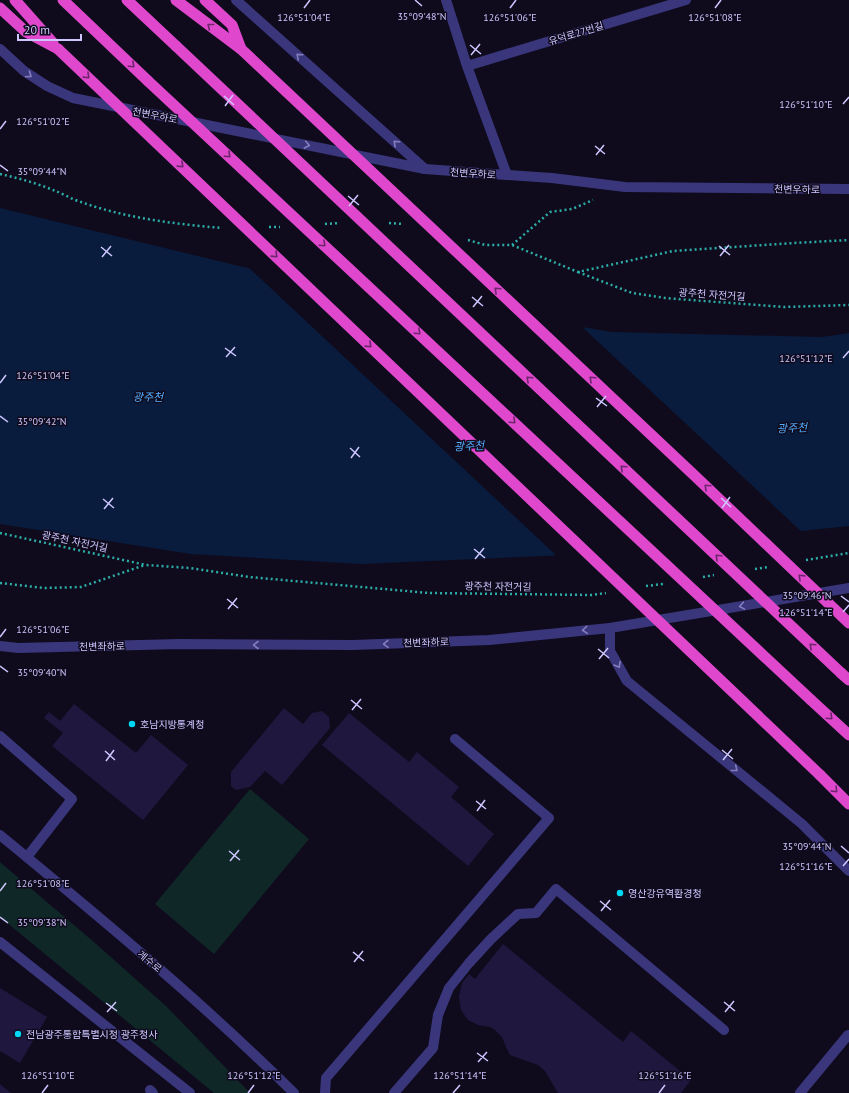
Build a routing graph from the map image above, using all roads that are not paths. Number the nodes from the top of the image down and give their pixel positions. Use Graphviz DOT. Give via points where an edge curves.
graph roads {
  1 [pos="15,0"];
  2 [pos="63,0"];
  3 [pos="128,0"];
  4 [pos="176,0"];
  5 [pos="205,0"];
  6 [pos="236,0"];
  7 [pos="446,0"];
  8 [pos="686,0"];
  9 [pos="0,8"];
  10 [pos="0,49"];
  11 [pos="58,49"];
  12 [pos="241,49"];
  13 [pos="467,66"];
  14 [pos="425,169"];
  15 [pos="507,175"];
  16 [pos="849,189"];
  17 [pos="849,588"];
  18 [pos="849,623"];
  19 [pos="610,628"];
  20 [pos="0,646"];
  21 [pos="845,677"];
  22 [pos="849,735"];
  23 [pos="0,736"];
  24 [pos="455,739"];
  25 [pos="849,804"];
  26 [pos="0,835"];
  27 [pos="26,857"];
  28 [pos="849,870"];
  29 [pos="0,942"];
  30 [pos="724,1030"];
  31 [pos="849,1035"];
  32 [pos="190,1093"];
  33 [pos="294,1093"];
  34 [pos="325,1093"];
  35 [pos="394,1093"];
  36 [pos="800,1093"];
  1 -- 11 [label="highway"];
  2 -- 22 [label="highway, one-way, bridge"];
  21 -- 3 [label="highway, one-way, bridge"];
  12 -- 4 [label="highway, one-way"];
  5 -- 12 [label="highway" via="232,25"];
  14 -- 6 [label="street, one-way"];
  7 -- 13 [label="street"];
  8 -- 13 [label="street, 유덕로27번길"];
  9 -- 11 [label="highway" via="26,32"];
  10 -- 14 [label="street, 천변우하로, one-way" via="24,71 73,98"];
  11 -- 25 [label="highway, one-way, bridge"];
  18 -- 12 [label="highway, one-way, bridge"];
  13 -- 15 [label="street"];
  14 -- 15 [label="street, 천변우하로"];
  15 -- 16 [label="street, 천변우하로" via="625,187"];
  17 -- 19 [label="street, 천변좌하로, one-way"];
  19 -- 20 [label="street, 천변좌하로, one-way" via="489,640 353,645 180,644 18,648"];
  19 -- 28 [label="street, one-way" via="610,651 627,681 802,824"];
  23 -- 27 [label="street" via="72,799"];
  24 -- 34 [label="street" via="549,818 326,1078"];
  26 -- 27 [label="street, 계수로"];
  27 -- 33 [label="street, 계수로" via="178,984"];
  29 -- 32 [label="street"];
  30 -- 35 [label="street" via="556,889 536,913 518,914 491,939 449,988 438,1015 433,1048"];
  31 -- 36 [label="street"];
}
